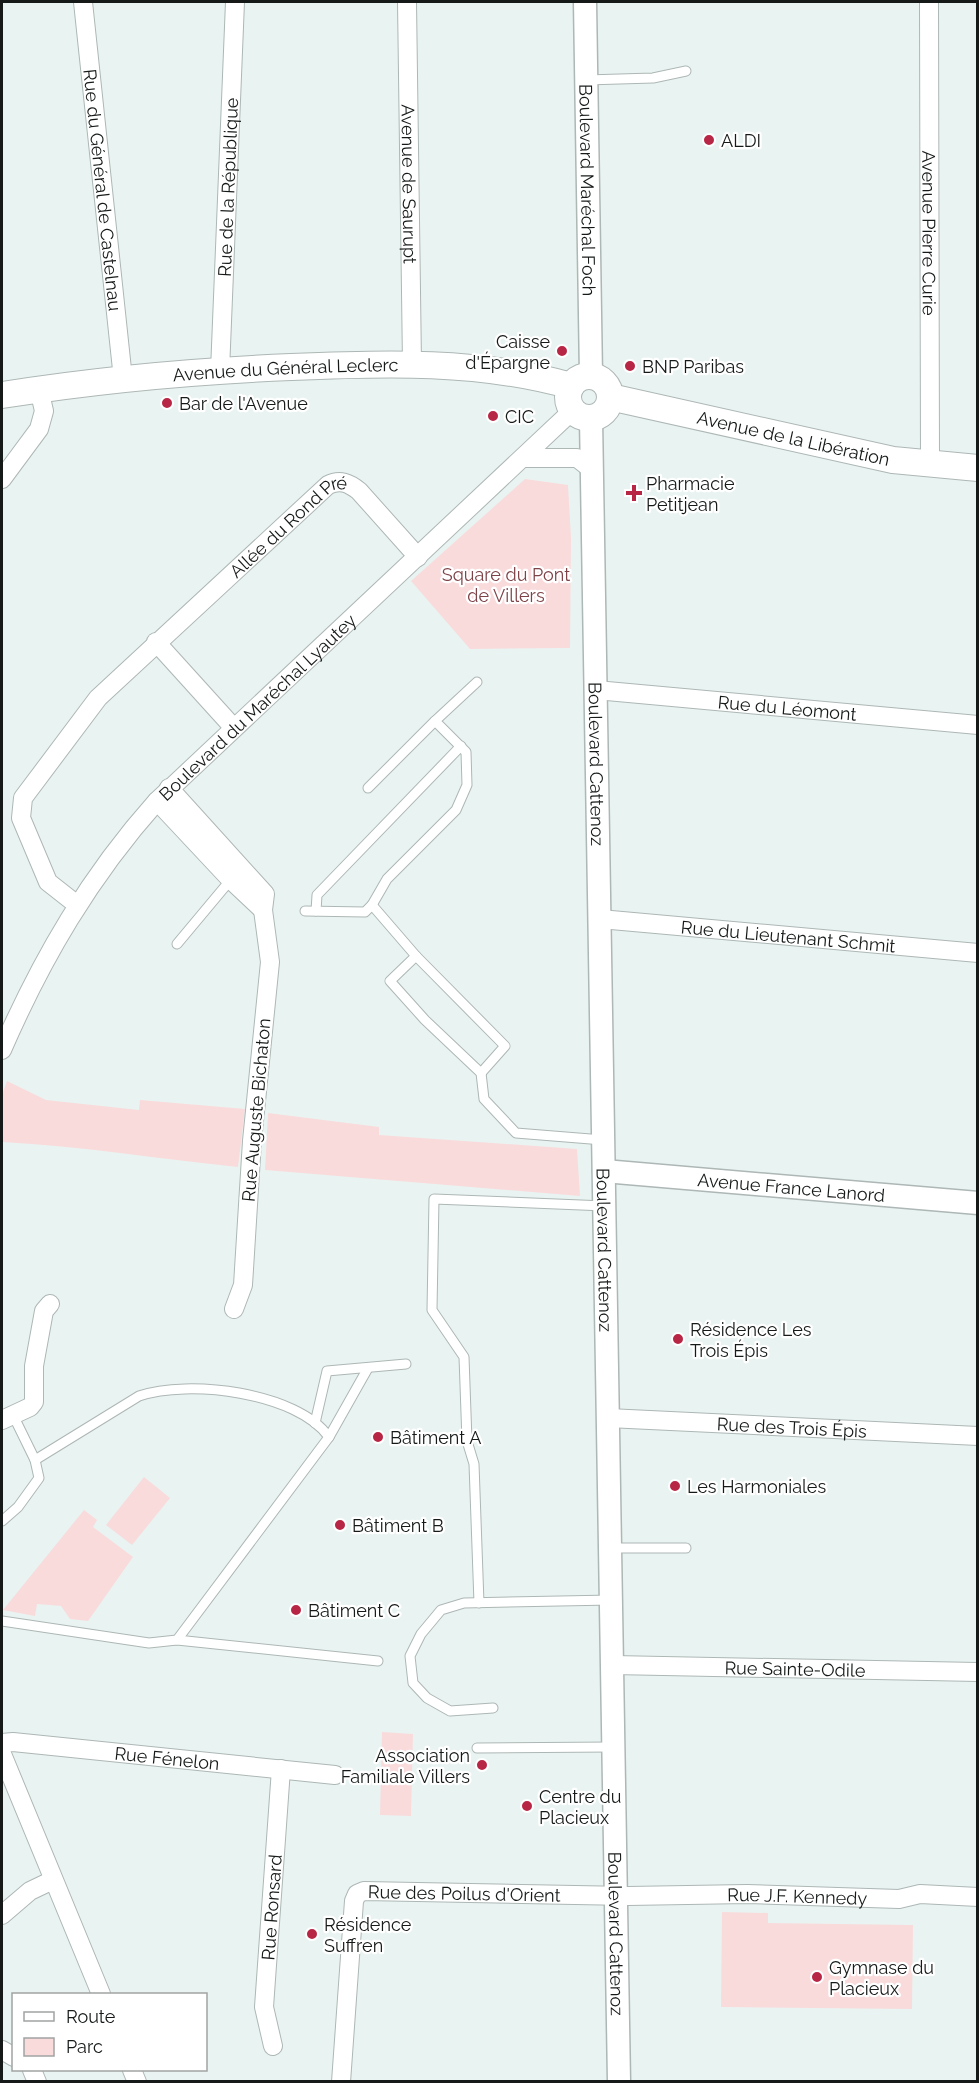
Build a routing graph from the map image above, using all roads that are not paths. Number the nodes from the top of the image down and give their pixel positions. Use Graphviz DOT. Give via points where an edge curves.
graph roads {
  1 [pos="83,2"];
  2 [pos="235,2"];
  3 [pos="406,2"];
  4 [pos="585,2"];
  5 [pos="928,2"];
  6 [pos="687,71"];
  7 [pos="586,80"];
  8 [pos="412,364"];
  9 [pos="220,371"];
  10 [pos="123,379"];
  11 [pos="581,381"];
  12 [pos="39,389"];
  13 [pos="2,395"];
  14 [pos="610,397"];
  15 [pos="581,415"];
  16 [pos="525,458"];
  17 [pos="930,464"];
  18 [pos="978,468"];
  19 [pos="591,469"];
  20 [pos="2,478"];
  21 [pos="418,557"];
  22 [pos="156,642"];
  23 [pos="477,682"];
  24 [pos="596,690"];
  25 [pos="435,721"];
  26 [pos="978,725"];
  27 [pos="234,727"];
  28 [pos="461,746"];
  29 [pos="368,788"];
  30 [pos="163,794"];
  31 [pos="237,874"];
  32 [pos="76,904"];
  33 [pos="372,905"];
  34 [pos="305,910"];
  35 [pos="316,911"];
  36 [pos="600,919"];
  37 [pos="177,944"];
  38 [pos="978,953"];
  39 [pos="416,956"];
  40 [pos="2,1050"];
  41 [pos="481,1073"];
  42 [pos="603,1140"];
  43 [pos="604,1171"];
  44 [pos="978,1203"];
  45 [pos="605,1206"];
  46 [pos="50,1304"];
  47 [pos="234,1309"];
  48 [pos="406,1364"];
  49 [pos="368,1368"];
  50 [pos="7,1417"];
  51 [pos="608,1418"];
  52 [pos="315,1423"];
  53 [pos="978,1436"];
  54 [pos="329,1437"];
  55 [pos="35,1460"];
  56 [pos="2,1521"];
  57 [pos="610,1548"];
  58 [pos="686,1548"];
  59 [pos="612,1600"];
  60 [pos="479,1603"];
  61 [pos="2,1621"];
  62 [pos="177,1640"];
  63 [pos="378,1661"];
  64 [pos="612,1665"];
  65 [pos="978,1672"];
  66 [pos="493,1708"];
  67 [pos="2,1743"];
  68 [pos="614,1747"];
  69 [pos="477,1748"];
  70 [pos="2,1754"];
  71 [pos="281,1769"];
  72 [pos="335,1775"];
  73 [pos="54,1880"];
  74 [pos="617,1895"];
  75 [pos="978,1897"];
  76 [pos="2,1915"];
  77 [pos="100,1993"];
  78 [pos="273,2046"];
  79 [pos="341,2082"];
  80 [pos="620,2082"];
  1 -- 10 [label="street, Rue du Général de Castelnau"];
  2 -- 9 [label="street, Rue de la République"];
  3 -- 8 [label="street, Avenue de Saurupt"];
  4 -- 7 [label="street, Boulevard Maréchal Foch"];
  5 -- 17 [label="street, Avenue Pierre Curie"];
  6 -- 7 [label="lane" via="653,78"];
  7 -- 11 [label="street, Boulevard Maréchal Foch"];
  8 -- 9 [label="main road, Avenue du Général Leclerc"];
  8 -- 11 [label="main road, Avenue du Général Leclerc"];
  9 -- 10 [label="main road, Avenue du Général Leclerc"];
  10 -- 12 [label="main road, Avenue du Général Leclerc"];
  11 -- 14 [label="main road" via="602,381"];
  11 -- 15 [label="main road" via="567,399"];
  12 -- 13 [label="main road, Avenue du Général Leclerc"];
  12 -- 20 [label="street" via="44,420"];
  14 -- 15 [label="main road" via="604,411"];
  14 -- 17 [label="main road, Avenue de la Libération" via="893,460"];
  15 -- 16 [label="street, Boulevard du Maréchal Lyautey"];
  15 -- 19 [label="street, Boulevard Cattenoz"];
  16 -- 19 [label="street" via="577,458"];
  16 -- 21 [label="street, Boulevard du Maréchal Lyautey"];
  17 -- 18 [label="main road, Avenue de la Libération"];
  19 -- 24 [label="street, Boulevard Cattenoz"];
  21 -- 22 [label="street, Allée du Rond Pré" via="358,491 350,484 333,482"];
  21 -- 27 [label="street, Boulevard du Maréchal Lyautey"];
  22 -- 27 [label="street"];
  22 -- 32 [label="street, Allée du Rond Pré" via="87,712 23,798 21,818 44,876"];
  23 -- 25 [label="lane"];
  24 -- 26 [label="street, Rue du Léomont"];
  24 -- 36 [label="street, Boulevard Cattenoz"];
  25 -- 28 [label="lane"];
  25 -- 29 [label="lane"];
  27 -- 30 [label="street, Boulevard du Maréchal Lyautey"];
  28 -- 33 [label="lane" via="466,752 467,785 456,810 387,879"];
  28 -- 35 [label="lane" via="317,895"];
  30 -- 31 [label="street, Rue Auguste Bichaton"];
  30 -- 32 [label="street, Boulevard du Maréchal Lyautey" via="108,858"];
  31 -- 37 [label="lane"];
  31 -- 47 [label="street, Rue Auguste Bichaton" via="266,894 263,910 270,962 252,1141 243,1285"];
  32 -- 40 [label="street, Boulevard du Maréchal Lyautey" via="41,965"];
  33 -- 35 [label="lane" via="365,912"];
  33 -- 39 [label="lane"];
  34 -- 35 [label="lane"];
  36 -- 38 [label="street, Rue du Lieutenant Schmit"];
  36 -- 42 [label="street, Boulevard Cattenoz"];
  39 -- 41 [label="lane" via="505,1046"];
  39 -- 41 [label="lane" via="390,981"];
  41 -- 42 [label="lane" via="484,1099 516,1133"];
  42 -- 43 [label="street, Boulevard Cattenoz"];
  43 -- 44 [label="street, Avenue France Lanord"];
  43 -- 45 [label="street, Boulevard Cattenoz"];
  45 -- 51 [label="street, Boulevard Cattenoz"];
  45 -- 60 [label="lane" via="434,1199 432,1310 464,1357 467,1441 474,1464"];
  46 -- 50 [label="street" via="44,1311 34,1366 34,1402"];
  48 -- 49 [label="lane"];
  49 -- 52 [label="lane" via="327,1371"];
  49 -- 54 [label="lane"];
  50 -- 55 [label="lane"];
  51 -- 53 [label="street, Rue des Trois Épis"];
  51 -- 57 [label="street, Boulevard Cattenoz"];
  52 -- 54 [label="lane"];
  52 -- 55 [label="lane" via="259,1398 195,1389 157,1390 139,1396"];
  54 -- 62 [label="lane"];
  55 -- 56 [label="lane" via="39,1478"];
  57 -- 58 [label="lane"];
  57 -- 59 [label="street, Boulevard Cattenoz"];
  59 -- 60 [label="lane"];
  59 -- 64 [label="street, Boulevard Cattenoz"];
  60 -- 66 [label="lane" via="441,1610 421,1634 410,1656 413,1683 427,1698 450,1711"];
  61 -- 62 [label="lane" via="149,1643"];
  62 -- 63 [label="lane"];
  64 -- 65 [label="street, Rue Sainte-Odile"];
  64 -- 68 [label="street, Boulevard Cattenoz"];
  67 -- 71 [label="street, Rue Fénelon"];
  68 -- 69 [label="lane"];
  68 -- 74 [label="street, Boulevard Cattenoz"];
  70 -- 73 [label="street"];
  71 -- 72 [label="street, Rue Fénelon"];
  71 -- 78 [label="street, Rue Ronsard" via="264,2007"];
  73 -- 76 [label="street" via="30,1891"];
  73 -- 77 [label="street"];
  74 -- 75 [label="street, Rue J.F. Kennedy"];
  74 -- 79 [label="street, Rue des Poilus d'Orient" via="371,1891 357,1894"];
  74 -- 80 [label="street, Boulevard Cattenoz"];
}
